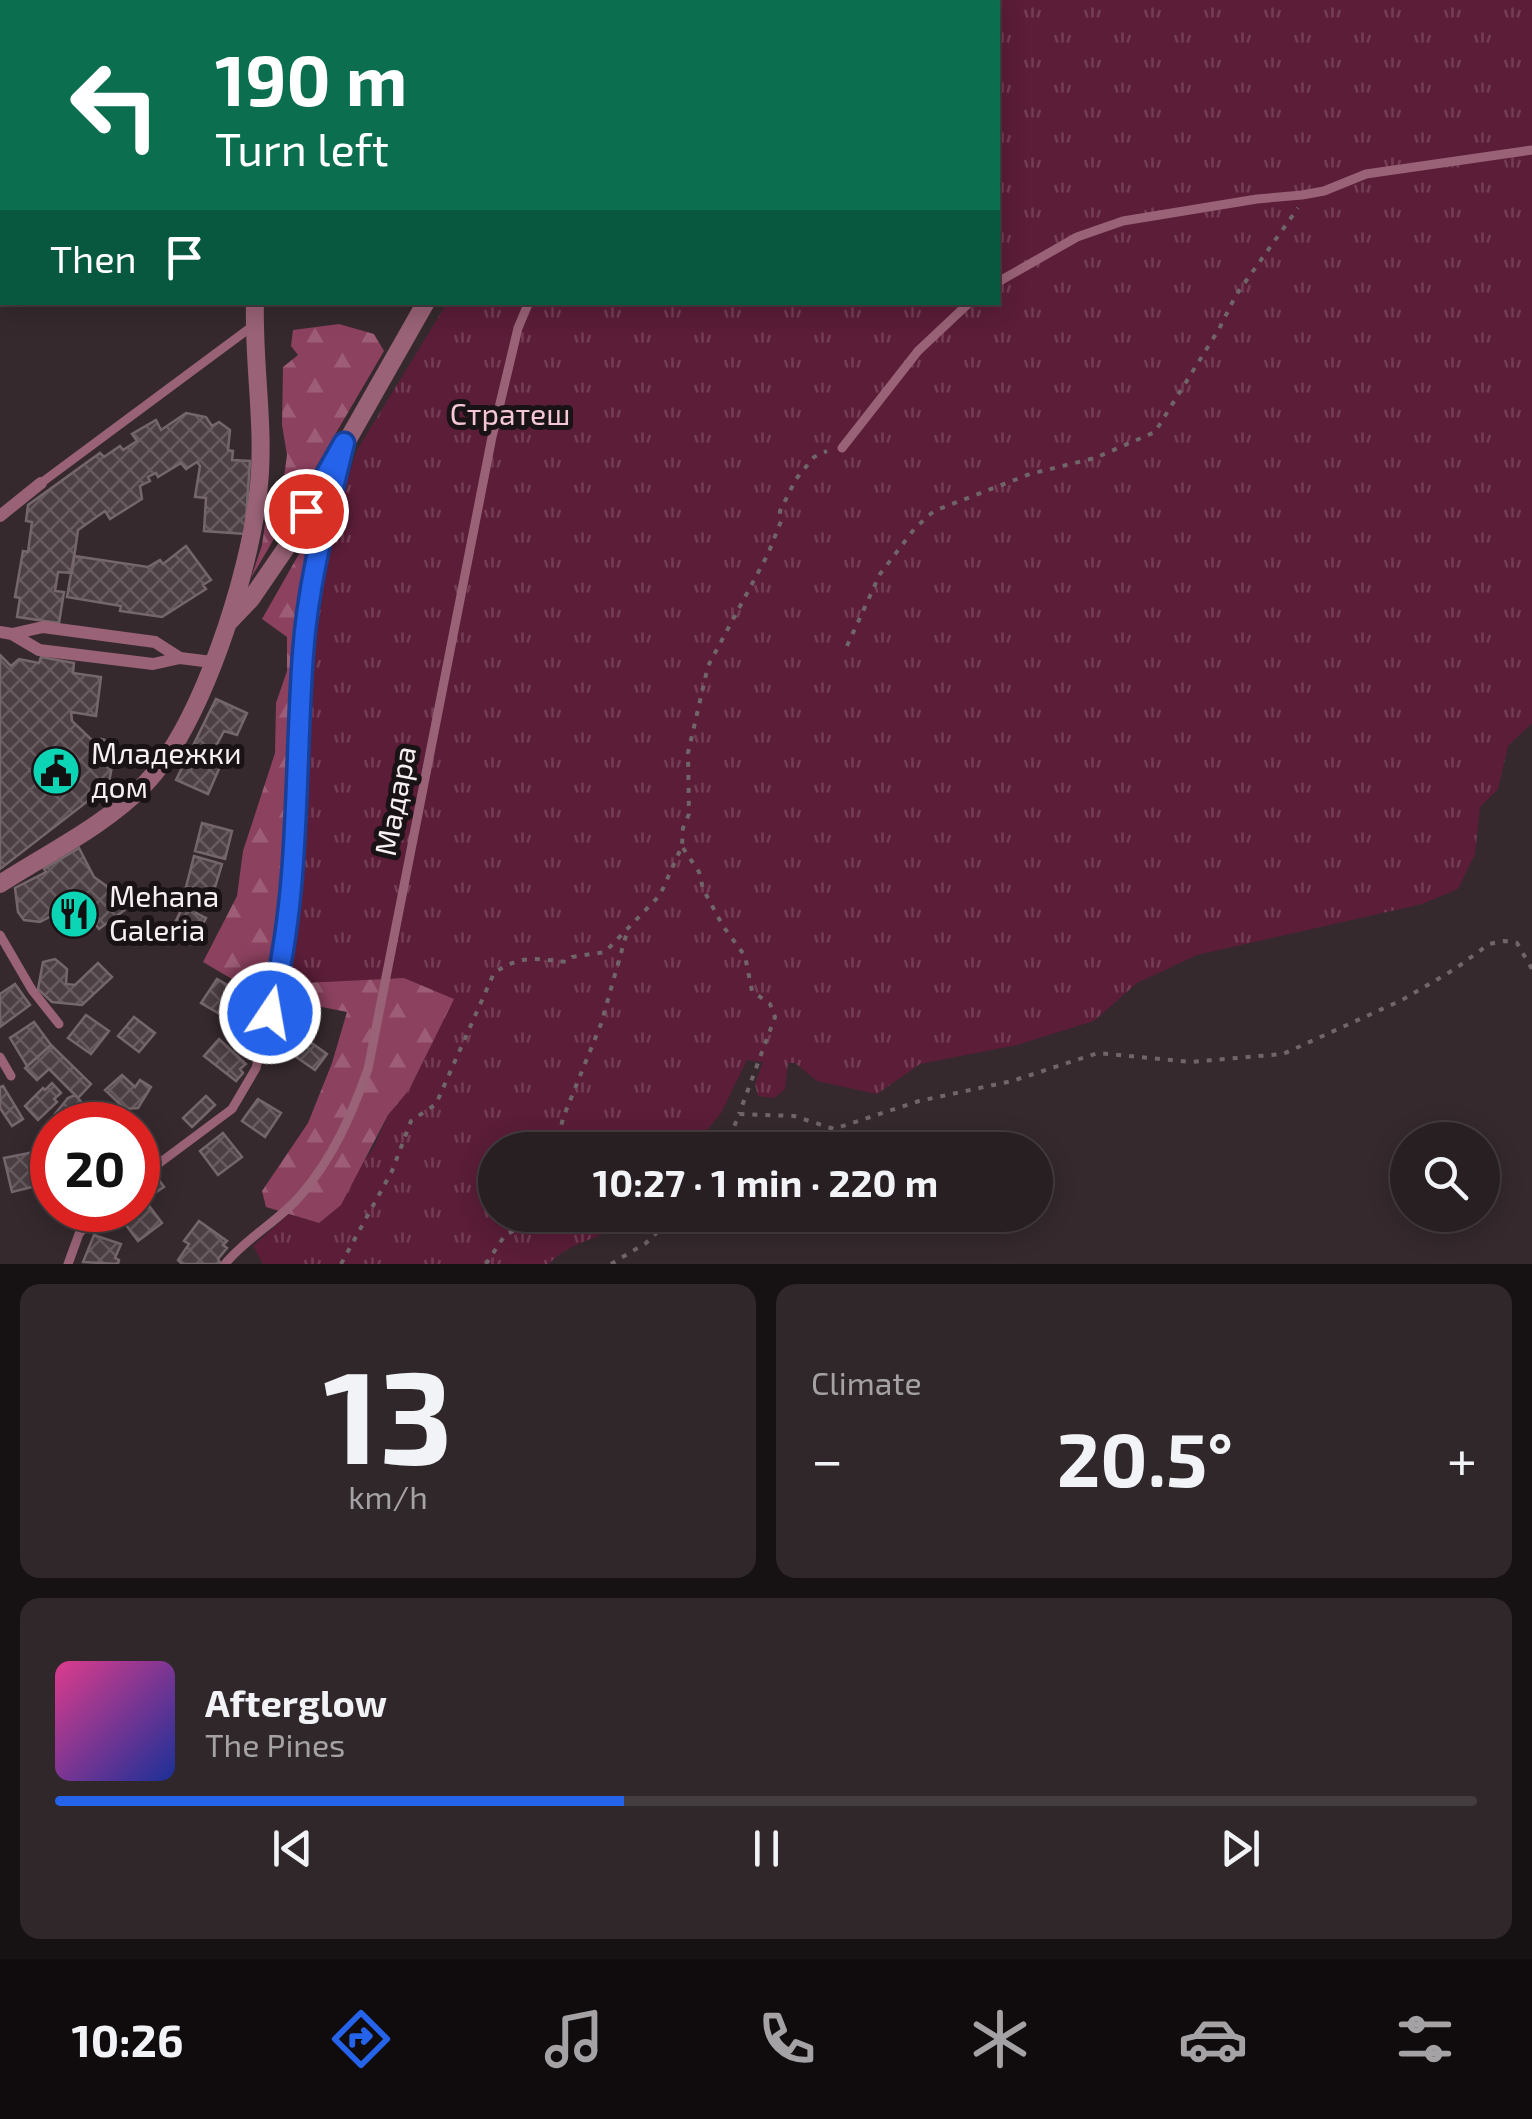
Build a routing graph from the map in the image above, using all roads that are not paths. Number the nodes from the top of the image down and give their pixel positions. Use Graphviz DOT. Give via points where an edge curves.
graph roads {
  1 [pos="1532,150"];
  2 [pos="1000,281"];
  3 [pos="254,305"];
  4 [pos="424,305"];
  5 [pos="528,305"];
  6 [pos="967,305"];
  7 [pos="254,325"];
  8 [pos="344,443"];
  9 [pos="842,448"];
  10 [pos="41,484"];
  11 [pos="0,516"];
  12 [pos="224,627"];
  13 [pos="6,633"];
  14 [pos="180,658"];
  15 [pos="212,662"];
  16 [pos="0,884"];
  17 [pos="0,936"];
  18 [pos="58,1024"];
  19 [pos="0,1057"];
  20 [pos="10,1076"];
  21 [pos="160,1163"];
  22 [pos="81,1232"];
  23 [pos="68,1264"];
  24 [pos="225,1264"];
  1 -- 2 [label="lane" via="1123,221 1077,237"];
  3 -- 7 [label="street"];
  4 -- 8 [label="street"];
  5 -- 24 [label="lane, Мадара" via="492,436 368,1070 342,1137 300,1197"];
  6 -- 9 [label="lane" via="918,351"];
  7 -- 10 [label="lane"];
  7 -- 12 [label="street" via="259,493"];
  8 -- 12 [label="street" via="288,544"];
  8 -- 21 [label="lane" via="313,568 293,891 256,1068 232,1108"];
  10 -- 11 [label="street"];
  12 -- 15 [label="street"];
  13 -- 14 [label="street" via="39,650 153,664"];
  13 -- 14 [label="street" via="43,627 155,642"];
  14 -- 15 [label="street"];
  15 -- 16 [label="street" via="186,725 144,785"];
  17 -- 18 [label="lane"];
  19 -- 20 [label="lane"];
  22 -- 23 [label="lane"];
}
